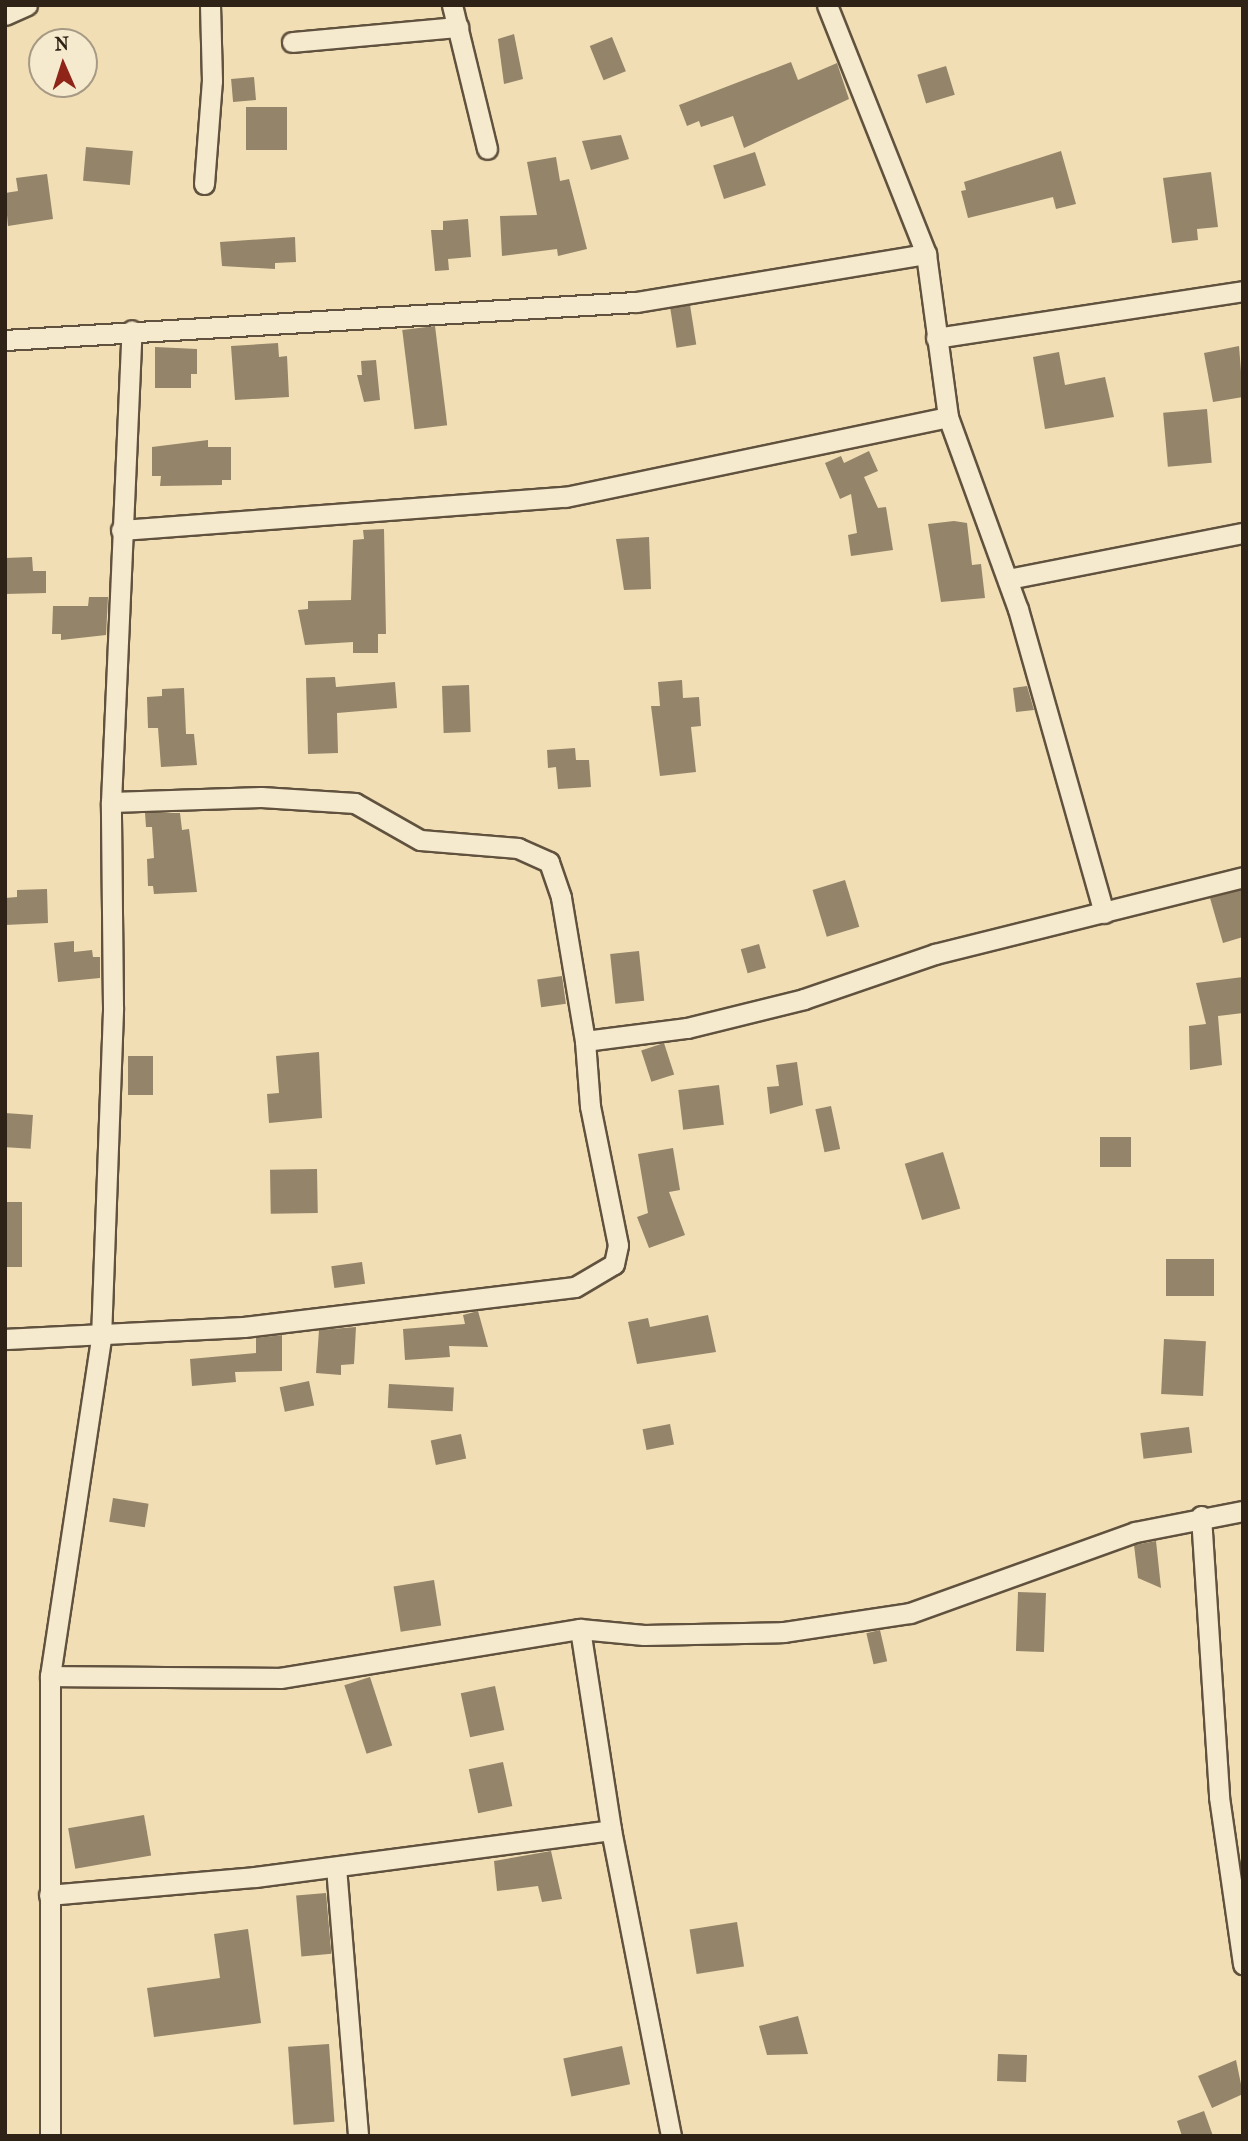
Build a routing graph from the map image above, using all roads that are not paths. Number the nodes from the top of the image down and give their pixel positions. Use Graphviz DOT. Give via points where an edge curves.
graph roads {
  1 [pos="27,5"];
  2 [pos="210,5"];
  3 [pos="452,5"];
  4 [pos="827,5"];
  5 [pos="5,15"];
  6 [pos="458,27"];
  7 [pos="292,42"];
  8 [pos="487,149"];
  9 [pos="204,184"];
  10 [pos="926,254"];
  11 [pos="1243,291"];
  12 [pos="132,330"];
  13 [pos="936,338"];
  14 [pos="5,340"];
  15 [pos="948,418"];
  16 [pos="121,530"];
  17 [pos="1243,533"];
  18 [pos="1008,579"];
  19 [pos="111,802"];
  20 [pos="1243,877"];
  21 [pos="1104,913"];
  22 [pos="585,1041"];
  23 [pos="101,1338"];
  24 [pos="5,1339"];
  25 [pos="1243,1511"];
  26 [pos="1201,1516"];
  27 [pos="580,1629"];
  28 [pos="50,1676"];
  29 [pos="611,1830"];
  30 [pos="336,1867"];
  31 [pos="49,1895"];
  32 [pos="1239,1912"];
  33 [pos="1243,1964"];
  34 [pos="50,2136"];
  35 [pos="358,2136"];
  36 [pos="671,2136"];
  1 -- 5 [label="street"];
  2 -- 9 [label="street" via="212,81"];
  3 -- 6 [label="street"];
  4 -- 10 [label="street"];
  6 -- 7 [label="street"];
  6 -- 8 [label="street"];
  10 -- 12 [label="street" via="636,302"];
  10 -- 13 [label="street"];
  11 -- 13 [label="street"];
  12 -- 14 [label="street"];
  12 -- 16 [label="street"];
  13 -- 15 [label="street"];
  15 -- 16 [label="street" via="565,497"];
  15 -- 18 [label="street"];
  16 -- 19 [label="street"];
  17 -- 18 [label="street"];
  18 -- 21 [label="street"];
  19 -- 22 [label="street" via="330,800 376,811 420,840 537,852 549,862 558,884"];
  19 -- 23 [label="street" via="113,1007"];
  20 -- 21 [label="street"];
  21 -- 22 [label="street" via="935,954 765,1009 687,1028"];
  22 -- 23 [label="street" via="590,1106 618,1245 614,1264 597,1277 547,1290 244,1327"];
  23 -- 24 [label="street"];
  23 -- 28 [label="street"];
  25 -- 26 [label="street"];
  26 -- 27 [label="street" via="1072,1552 910,1613 784,1632 644,1635"];
  26 -- 32 [label="street" via="1219,1797"];
  27 -- 28 [label="street" via="280,1678"];
  27 -- 29 [label="street"];
  28 -- 31 [label="street"];
  29 -- 30 [label="street"];
  29 -- 36 [label="street"];
  30 -- 31 [label="street"];
  30 -- 35 [label="street"];
  31 -- 34 [label="street"];
  32 -- 33 [label="street"];
}
